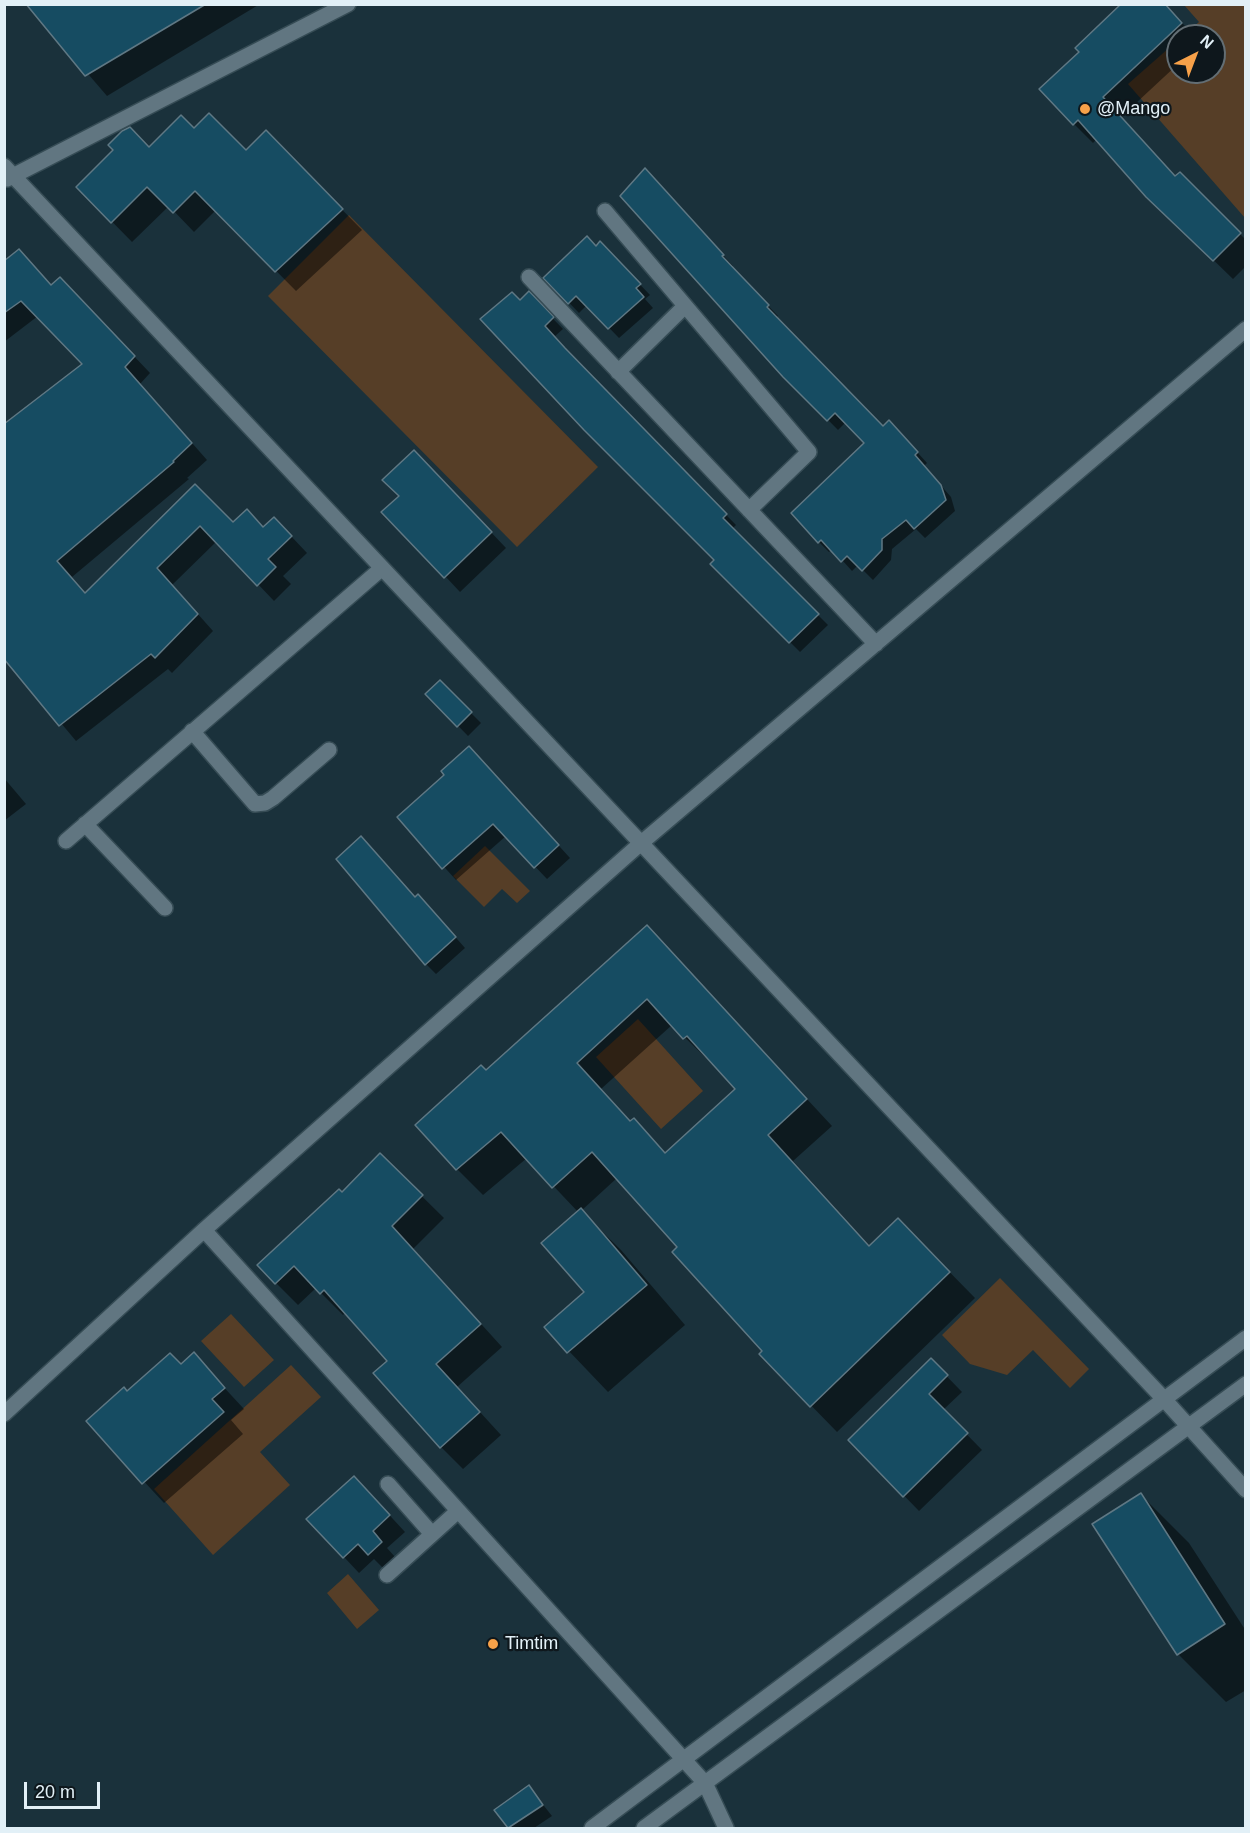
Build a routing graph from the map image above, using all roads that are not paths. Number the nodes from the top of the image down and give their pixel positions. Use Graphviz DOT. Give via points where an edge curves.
graph roads {
  1 [pos="348,4"];
  2 [pos="7,174"];
  3 [pos="605,211"];
  4 [pos="529,277"];
  5 [pos="685,306"];
  6 [pos="1245,329"];
  7 [pos="618,372"];
  8 [pos="749,510"];
  9 [pos="381,568"];
  10 [pos="876,644"];
  11 [pos="192,731"];
  12 [pos="330,750"];
  13 [pos="85,824"];
  14 [pos="66,841"];
  15 [pos="640,844"];
  16 [pos="165,908"];
  17 [pos="204,1230"];
  18 [pos="1245,1338"];
  19 [pos="1245,1384"];
  20 [pos="1163,1398"];
  21 [pos="4,1414"];
  22 [pos="1189,1426"];
  23 [pos="388,1484"];
  24 [pos="1245,1490"];
  25 [pos="458,1511"];
  26 [pos="432,1534"];
  27 [pos="387,1575"];
  28 [pos="685,1761"];
  29 [pos="705,1783"];
  30 [pos="592,1828"];
  31 [pos="644,1828"];
  32 [pos="726,1828"];
  1 -- 2 [label="street"];
  2 -- 9 [label="street"];
  3 -- 5 [label="street"];
  4 -- 7 [label="street"];
  5 -- 7 [label="street"];
  5 -- 8 [label="street" via="809,452"];
  6 -- 10 [label="street"];
  7 -- 8 [label="street"];
  8 -- 10 [label="street"];
  9 -- 11 [label="street"];
  9 -- 15 [label="street"];
  10 -- 15 [label="street"];
  11 -- 12 [label="street" via="255,804 273,798"];
  11 -- 13 [label="street"];
  13 -- 14 [label="street"];
  13 -- 16 [label="street"];
  15 -- 17 [label="street"];
  15 -- 20 [label="street"];
  17 -- 21 [label="street"];
  17 -- 25 [label="street"];
  18 -- 20 [label="street"];
  19 -- 22 [label="street"];
  20 -- 22 [label="street"];
  20 -- 28 [label="street"];
  22 -- 24 [label="street"];
  22 -- 29 [label="street"];
  23 -- 26 [label="street"];
  25 -- 26 [label="street"];
  25 -- 28 [label="street"];
  26 -- 27 [label="street"];
  28 -- 29 [label="street"];
  28 -- 30 [label="street"];
  29 -- 31 [label="street"];
  29 -- 32 [label="street"];
}
